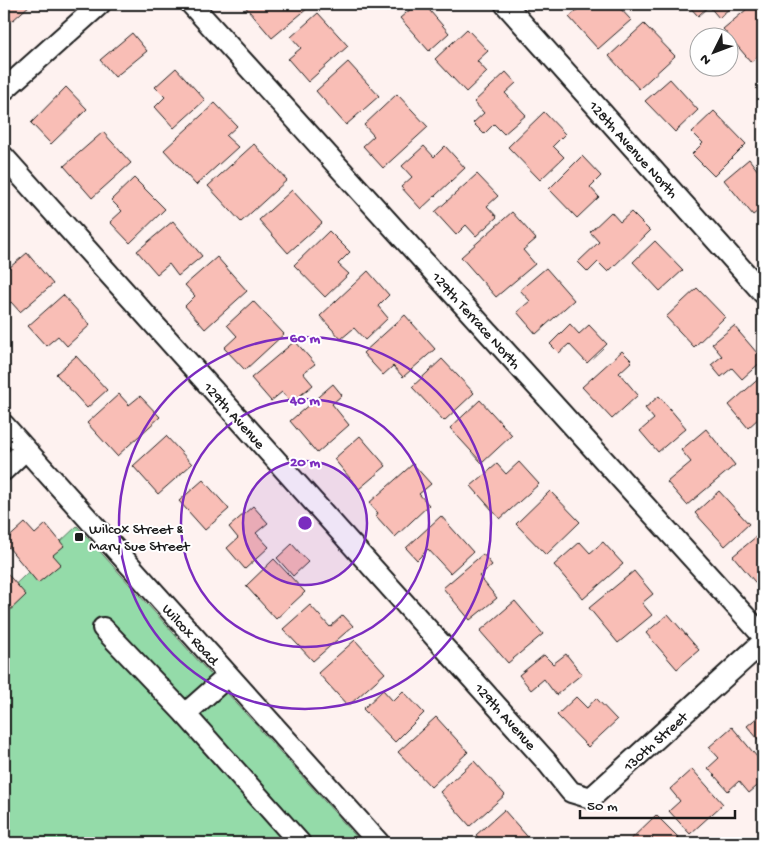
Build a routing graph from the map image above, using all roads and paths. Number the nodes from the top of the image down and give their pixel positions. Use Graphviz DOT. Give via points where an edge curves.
graph roads {
  1 [pos="100,4"];
  2 [pos="191,4"];
  3 [pos="505,4"];
  4 [pos="4,90"];
  5 [pos="4,158"];
  6 [pos="763,293"];
  7 [pos="4,425"];
  8 [pos="25,450"];
  9 [pos="4,470"];
  10 [pos="103,628"];
  11 [pos="763,636"];
  12 [pos="763,642"];
  13 [pos="228,676"];
  14 [pos="185,714"];
  15 [pos="546,761"];
  16 [pos="300,843"];
  17 [pos="378,843"];
  1 -- 4 [label="street"];
  2 -- 11 [label="street, 129th Terrace North"];
  3 -- 6 [label="street, 128th Avenue North"];
  5 -- 15 [label="street, 129th Avenue"];
  7 -- 8 [label="street, Wilcox Road"];
  8 -- 9 [label="street"];
  8 -- 13 [label="street, Wilcox Road"];
  10 -- 14 [label="street"];
  12 -- 15 [label="street, 130th Street" via="591,798 571,792"];
  13 -- 14 [label="street"];
  13 -- 17 [label="street, Wilcox Road"];
  14 -- 16 [label="street"];
}
